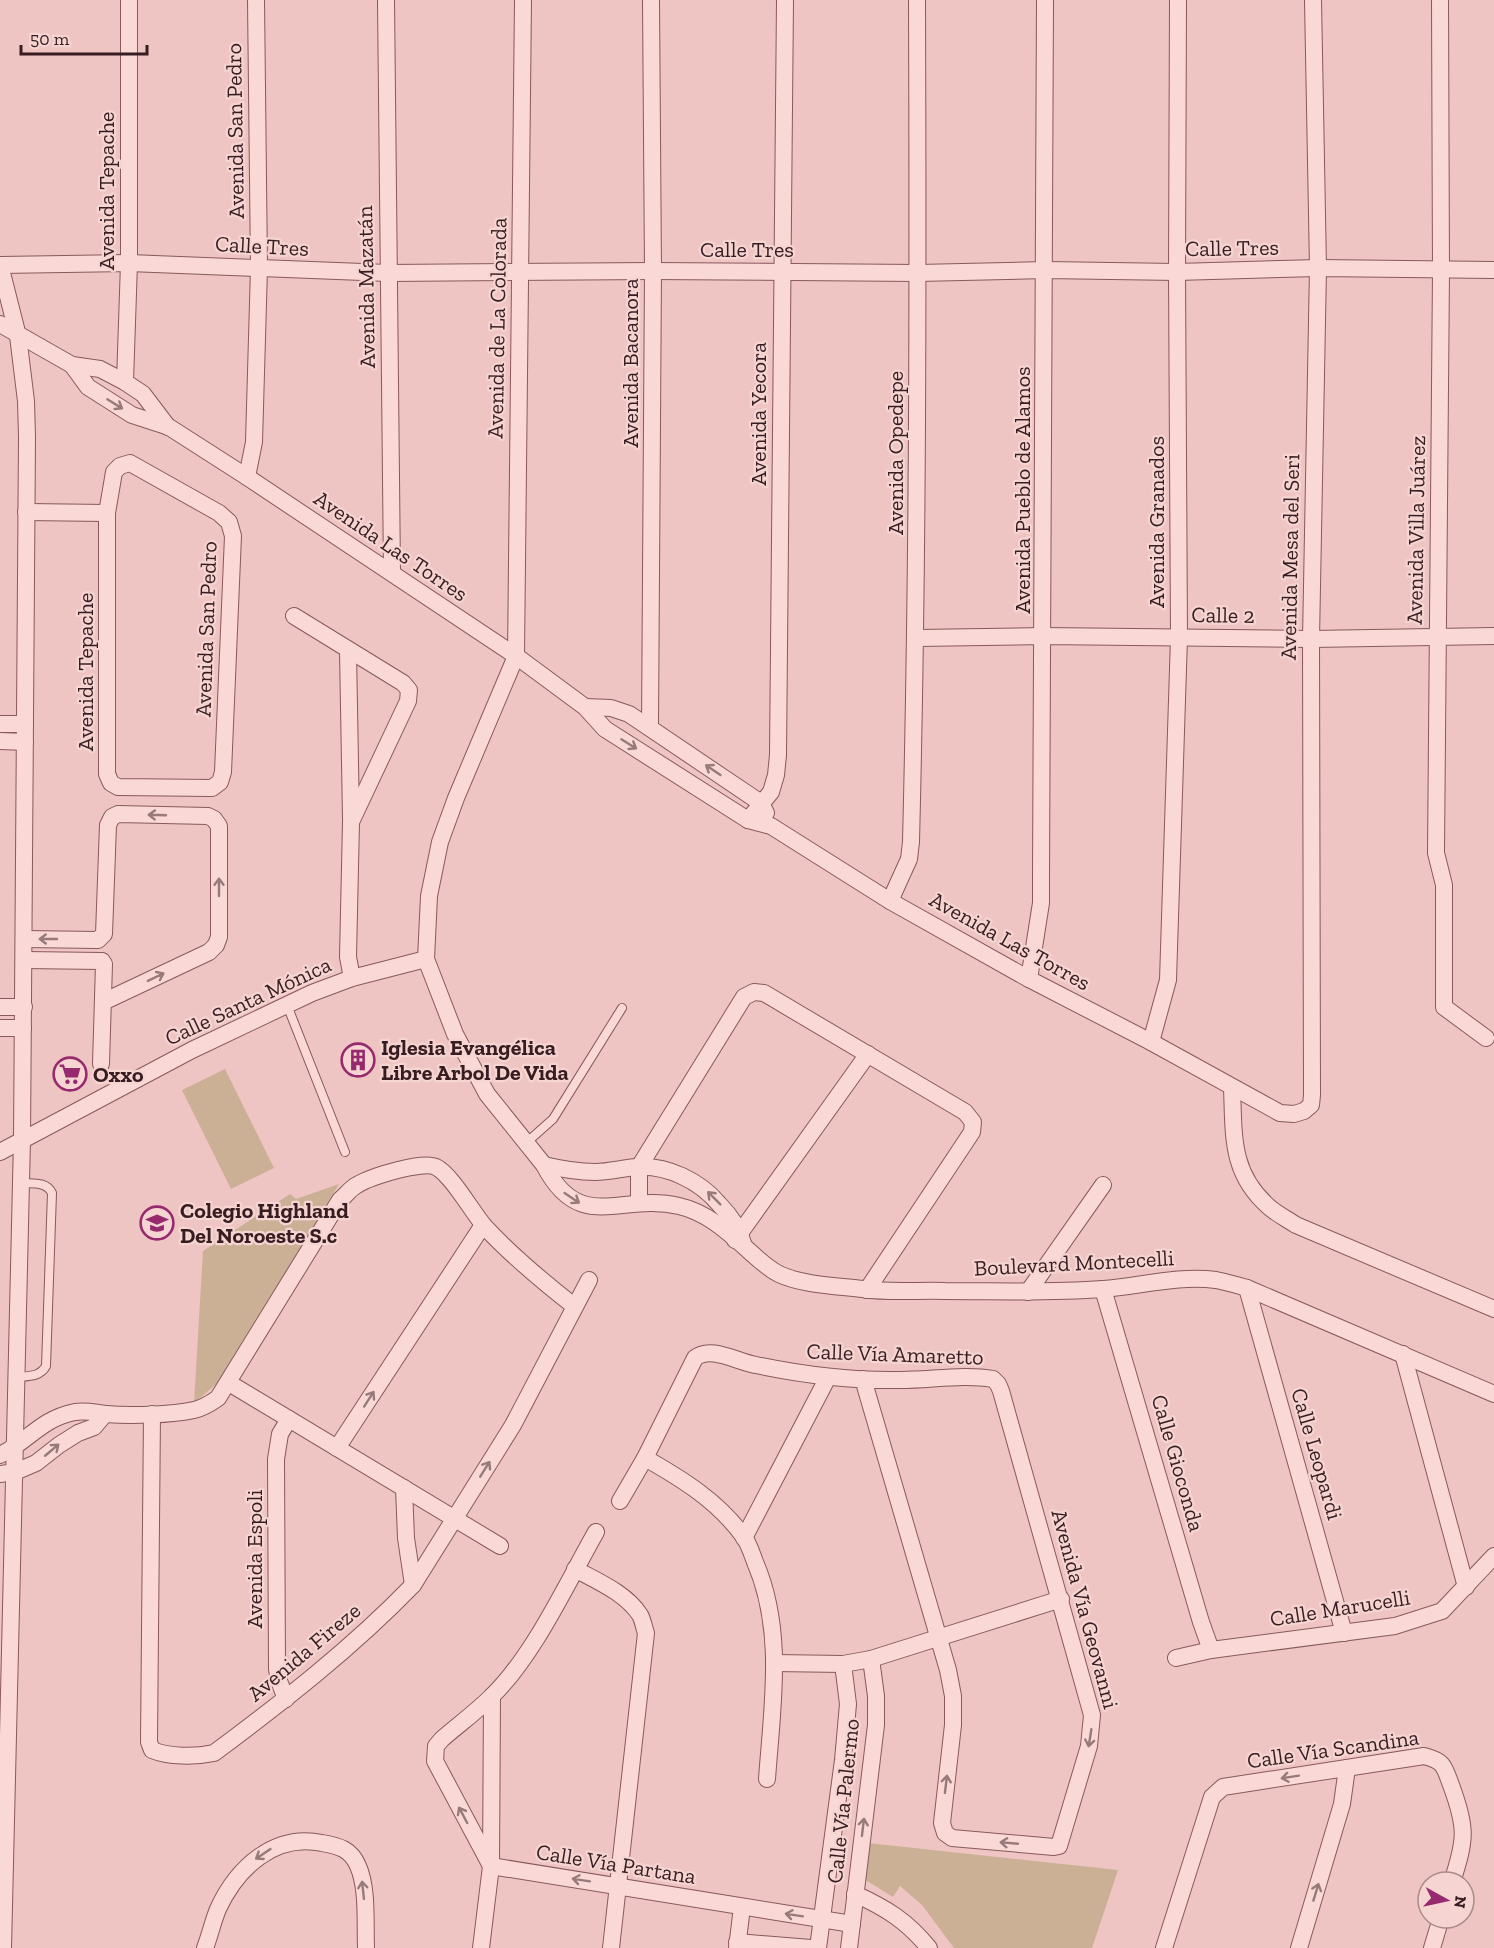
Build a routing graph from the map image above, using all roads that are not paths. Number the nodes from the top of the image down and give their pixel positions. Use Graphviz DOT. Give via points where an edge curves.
graph roads {
  1 [pos="129,0"];
  2 [pos="256,0"];
  3 [pos="386,0"];
  4 [pos="524,0"];
  5 [pos="651,0"];
  6 [pos="784,0"];
  7 [pos="917,0"];
  8 [pos="1045,0"];
  9 [pos="1178,0"];
  10 [pos="1313,0"];
  11 [pos="1440,0"];
  12 [pos="129,263"];
  13 [pos="0,265"];
  14 [pos="259,268"];
  15 [pos="1318,268"];
  16 [pos="1045,270"];
  17 [pos="1441,270"];
  18 [pos="1494,270"];
  19 [pos="520,271"];
  20 [pos="653,271"];
  21 [pos="781,272"];
  22 [pos="1177,272"];
  23 [pos="388,273"];
  24 [pos="918,273"];
  25 [pos="0,324"];
  26 [pos="18,336"];
  27 [pos="72,365"];
  28 [pos="125,382"];
  29 [pos="168,427"];
  30 [pos="130,463"];
  31 [pos="247,477"];
  32 [pos="26,512"];
  33 [pos="107,513"];
  34 [pos="392,573"];
  35 [pos="294,616"];
  36 [pos="1043,636"];
  37 [pos="1437,636"];
  38 [pos="1494,636"];
  39 [pos="916,638"];
  40 [pos="1179,638"];
  41 [pos="1311,639"];
  42 [pos="348,651"];
  43 [pos="516,656"];
  44 [pos="585,707"];
  45 [pos="0,724"];
  46 [pos="25,724"];
  47 [pos="650,727"];
  48 [pos="0,741"];
  49 [pos="24,742"];
  50 [pos="111,783"];
  51 [pos="762,803"];
  52 [pos="748,820"];
  53 [pos="351,822"];
  54 [pos="771,826"];
  55 [pos="890,901"];
  56 [pos="24,939"];
  57 [pos="426,958"];
  58 [pos="24,960"];
  59 [pos="352,978"];
  60 [pos="1029,979"];
  61 [pos="103,1002"];
  62 [pos="287,1005"];
  63 [pos="24,1006"];
  64 [pos="0,1008"];
  65 [pos="622,1008"];
  66 [pos="0,1028"];
  67 [pos="23,1028"];
  68 [pos="1486,1038"];
  69 [pos="1151,1042"];
  70 [pos="868,1054"];
  71 [pos="101,1064"];
  72 [pos="1232,1088"];
  73 [pos="1304,1112"];
  74 [pos="22,1140"];
  75 [pos="526,1143"];
  76 [pos="0,1152"];
  77 [pos="345,1152"];
  78 [pos="544,1165"];
  79 [pos="639,1167"];
  80 [pos="21,1183"];
  81 [pos="1103,1185"];
  82 [pos="639,1202"];
  83 [pos="483,1225"];
  84 [pos="740,1240"];
  85 [pos="589,1280"];
  86 [pos="1103,1288"];
  87 [pos="1247,1288"];
  88 [pos="867,1290"];
  89 [pos="1028,1292"];
  90 [pos="574,1306"];
  91 [pos="1494,1309"];
  92 [pos="1403,1354"];
  93 [pos="17,1377"];
  94 [pos="828,1377"];
  95 [pos="863,1379"];
  96 [pos="229,1383"];
  97 [pos="1001,1390"];
  98 [pos="1494,1394"];
  99 [pos="105,1414"];
  100 [pos="152,1414"];
  101 [pos="289,1419"];
  102 [pos="15,1446"];
  103 [pos="337,1448"];
  104 [pos="0,1455"];
  105 [pos="645,1458"];
  106 [pos="8,1473"];
  107 [pos="404,1488"];
  108 [pos="620,1501"];
  109 [pos="455,1518"];
  110 [pos="596,1532"];
  111 [pos="744,1538"];
  112 [pos="501,1546"];
  113 [pos="1494,1556"];
  114 [pos="575,1569"];
  115 [pos="412,1585"];
  116 [pos="1466,1587"];
  117 [pos="1061,1599"];
  118 [pos="1344,1633"];
  119 [pos="939,1638"];
  120 [pos="1212,1650"];
  121 [pos="1176,1658"];
  122 [pos="871,1659"];
  123 [pos="774,1663"];
  124 [pos="843,1664"];
  125 [pos="492,1696"];
  126 [pos="286,1699"];
  127 [pos="1347,1768"];
  128 [pos="767,1779"];
  129 [pos="831,1860"];
  130 [pos="858,1864"];
  131 [pos="491,1866"];
  132 [pos="1456,1870"];
  133 [pos="619,1886"];
  134 [pos="855,1894"];
  135 [pos="742,1907"];
  136 [pos="821,1919"];
  137 [pos="852,1924"];
  138 [pos="1437,1930"];
  139 [pos="737,1945"];
  140 [pos="3,1948"];
  141 [pos="206,1948"];
  142 [pos="366,1948"];
  143 [pos="481,1948"];
  144 [pos="611,1948"];
  145 [pos="811,1948"];
  146 [pos="818,1948"];
  147 [pos="849,1948"];
  148 [pos="928,1948"];
  149 [pos="1164,1948"];
  150 [pos="1299,1948"];
  151 [pos="1432,1948"];
  1 -- 12 [label="street, Avenida Tepache"];
  2 -- 14 [label="street, Avenida San Pedro"];
  3 -- 23 [label="street, Avenida Mazatán"];
  4 -- 19 [label="street, Avenida de La Colorada"];
  5 -- 20 [label="street, Avenida Bacanora"];
  6 -- 21 [label="street, Avenida Yecora"];
  7 -- 24 [label="street, Avenida Opedepe"];
  8 -- 16 [label="street, Avenida Pueblo de Alamos"];
  9 -- 22 [label="street, Avenida Granados"];
  10 -- 15 [label="street, Avenida Mesa del Seri"];
  11 -- 17 [label="street, Avenida Villa Juárez"];
  12 -- 13 [label="street, Calle Tres"];
  12 -- 14 [label="street, Calle Tres"];
  12 -- 28 [label="street, Avenida Tepache"];
  13 -- 26 [label="street"];
  14 -- 23 [label="street, Calle Tres"];
  14 -- 31 [label="street, Avenida San Pedro" via="254,442"];
  15 -- 17 [label="street, Calle Tres"];
  15 -- 22 [label="street, Calle Tres"];
  15 -- 41 [label="street, Avenida Mesa del Seri"];
  16 -- 22 [label="street, Calle Tres"];
  16 -- 24 [label="street, Calle Tres"];
  16 -- 36 [label="street, Avenida Pueblo de Alamos"];
  17 -- 18 [label="street, Calle Tres"];
  17 -- 37 [label="street, Avenida Villa Juárez"];
  19 -- 20 [label="street, Calle Tres"];
  19 -- 23 [label="street, Calle Tres"];
  19 -- 43 [label="street, Avenida de La Colorada"];
  20 -- 21 [label="street, Calle Tres"];
  20 -- 47 [label="street, Avenida Bacanora"];
  21 -- 24 [label="street, Calle Tres"];
  21 -- 51 [label="street, Avenida Yecora" via="778,755 771,792"];
  22 -- 40 [label="street, Avenida Granados"];
  23 -- 34 [label="street, Avenida Mazatán"];
  24 -- 39 [label="street, Avenida Opedepe"];
  25 -- 26 [label="street, Avenida Las Torres"];
  26 -- 27 [label="street, Avenida Las Torres"];
  26 -- 32 [label="street" via="26,401"];
  27 -- 28 [label="street, Avenida Las Torres" via="100,369"];
  27 -- 29 [label="street, Avenida Las Torres, one-way" via="88,387 132,415"];
  28 -- 29 [label="street, Avenida Las Torres" via="143,394"];
  29 -- 31 [label="street, Avenida Las Torres"];
  30 -- 33 [label="street, Avenida Tepache" via="114,472"];
  30 -- 50 [label="street, Avenida San Pedro" via="229,522 232,536 223,772 220,782 212,788 118,787"];
  31 -- 34 [label="street, Avenida Las Torres"];
  32 -- 33 [label="street"];
  32 -- 46 [label="street"];
  33 -- 50 [label="street, Avenida Tepache" via="107,774"];
  34 -- 43 [label="street, Avenida Las Torres"];
  35 -- 42 [label="street"];
  36 -- 39 [label="street, Calle 2"];
  36 -- 40 [label="street, Calle 2"];
  36 -- 60 [label="street, Avenida Pueblo de Alamos" via="1041,903"];
  37 -- 38 [label="street, Calle 2"];
  37 -- 41 [label="street, Calle 2"];
  37 -- 68 [label="street, Avenida Villa Juárez" via="1436,853 1444,885 1444,1007"];
  39 -- 55 [label="street, Avenida Opedepe" via="911,842 909,860"];
  40 -- 41 [label="street, Calle 2"];
  40 -- 69 [label="street, Avenida Granados" via="1168,980"];
  41 -- 73 [label="street, Avenida Mesa del Seri" via="1312,1095 1311,1106"];
  42 -- 53 [label="street"];
  42 -- 53 [label="street" via="409,690 408,701"];
  43 -- 44 [label="street, Avenida Las Torres"];
  43 -- 57 [label="street" via="440,842 429,896"];
  44 -- 47 [label="street" via="611,708"];
  44 -- 52 [label="street, Avenida Las Torres, one-way" via="605,729"];
  45 -- 46 [label="street"];
  46 -- 49 [label="street"];
  51 -- 47 [label="street, one-way"];
  48 -- 49 [label="street"];
  49 -- 56 [label="street"];
  51 -- 52 [label="street, Avenida Yecora"];
  51 -- 54 [label="street"];
  52 -- 54 [label="street, Avenida Las Torres"];
  53 -- 59 [label="street" via="348,957"];
  54 -- 55 [label="street, Avenida Las Torres"];
  55 -- 60 [label="street, Avenida Las Torres"];
  56 -- 58 [label="street"];
  61 -- 56 [label="street, one-way" via="209,952 216,945 219,826 214,819 118,814 112,817 108,825 102,938"];
  57 -- 59 [label="street, Calle Santa Mónica"];
  57 -- 75 [label="street, Boulevard Montecelli" via="455,1034 476,1074"];
  58 -- 61 [label="street" via="102,961"];
  58 -- 63 [label="street"];
  59 -- 62 [label="street, Calle Santa Mónica"];
  60 -- 69 [label="street, Avenida Las Torres"];
  61 -- 71 [label="street"];
  62 -- 74 [label="street, Calle Santa Mónica" via="192,1050"];
  62 -- 77 [label="lane"];
  63 -- 64 [label="street"];
  63 -- 67 [label="street"];
  65 -- 75 [label="lane" via="553,1119"];
  66 -- 67 [label="street"];
  67 -- 74 [label="street"];
  69 -- 72 [label="street, Avenida Las Torres"];
  70 -- 79 [label="street" via="764,993 754,992 744,997"];
  70 -- 84 [label="street"];
  70 -- 88 [label="street" via="965,1112 972,1122 972,1132"];
  72 -- 73 [label="street, Avenida Las Torres" via="1280,1113"];
  72 -- 91 [label="street" via="1239,1167 1269,1208 1296,1225"];
  74 -- 76 [label="street, Calle Santa Mónica"];
  74 -- 80 [label="street"];
  75 -- 78 [label="street, Boulevard Montecelli"];
  78 -- 79 [label="street, Boulevard Montecelli" via="595,1172"];
  78 -- 82 [label="street, Boulevard Montecelli, one-way" via="561,1190 584,1206 614,1207"];
  79 -- 82 [label="street"];
  84 -- 79 [label="street, Boulevard Montecelli, one-way" via="729,1214 690,1179 665,1170"];
  80 -- 93 [label="street"];
  80 -- 93 [label="lane" via="45,1185 52,1193 46,1366 38,1374"];
  81 -- 89 [label="street"];
  82 -- 84 [label="street, Boulevard Montecelli" via="682,1206 702,1214"];
  83 -- 90 [label="street" via="518,1261"];
  83 -- 96 [label="street" via="435,1166 371,1178 354,1186 340,1200"];
  103 -- 83 [label="street, one-way"];
  84 -- 88 [label="street, Boulevard Montecelli" via="769,1268 790,1278"];
  85 -- 90 [label="street, Avenida Fireze"];
  86 -- 87 [label="street, Boulevard Montecelli" via="1215,1280"];
  86 -- 89 [label="street, Boulevard Montecelli"];
  86 -- 120 [label="street, Calle Gioconda"];
  87 -- 92 [label="street, Boulevard Montecelli"];
  87 -- 118 [label="street, Calle Leopardi"];
  88 -- 89 [label="street, Boulevard Montecelli"];
  109 -- 90 [label="street, Avenida Fireze, one-way" via="524,1404"];
  92 -- 98 [label="street, Boulevard Montecelli"];
  92 -- 116 [label="street"];
  93 -- 102 [label="street"];
  94 -- 95 [label="street, Calle Vía Amaretto"];
  94 -- 105 [label="street, Calle Vía Amaretto" via="701,1353"];
  94 -- 111 [label="street"];
  95 -- 97 [label="street, Calle Vía Amaretto" via="986,1378 993,1379"];
  95 -- 119 [label="street"];
  96 -- 100 [label="street" via="208,1406"];
  96 -- 101 [label="street"];
  97 -- 117 [label="street, Avenida Vía Geovanni"];
  99 -- 100 [label="street"];
  99 -- 102 [label="street" via="95,1410 57,1417"];
  106 -- 99 [label="street, one-way" via="36,1462 78,1433 94,1427"];
  100 -- 126 [label="street, Avenida Fireze" via="152,1750 161,1754 214,1753"];
  101 -- 103 [label="street"];
  101 -- 126 [label="street, Avenida Espoli" via="280,1434 276,1459 277,1669"];
  102 -- 104 [label="street"];
  102 -- 106 [label="street"];
  103 -- 107 [label="street"];
  105 -- 108 [label="street"];
  105 -- 111 [label="street" via="705,1496"];
  106 -- 140 [label="street"];
  107 -- 109 [label="street"];
  107 -- 115 [label="street"];
  109 -- 112 [label="street"];
  109 -- 115 [label="street, Avenida Fireze"];
  110 -- 114 [label="street"];
  111 -- 123 [label="street" via="769,1602"];
  113 -- 116 [label="street, Calle Marucelli"];
  114 -- 125 [label="street" via="533,1643"];
  114 -- 133 [label="street" via="633,1606 642,1617 646,1633"];
  115 -- 126 [label="street, Avenida Fireze"];
  116 -- 118 [label="street, Calle Marucelli" via="1442,1611 1395,1626"];
  117 -- 119 [label="street"];
  117 -- 119 [label="street, Avenida Vía Geovanni, one-way" via="1092,1715 1089,1746 1059,1846 952,1838 945,1833 942,1822 953,1696"];
  118 -- 120 [label="street, Calle Marucelli"];
  119 -- 122 [label="street"];
  120 -- 121 [label="street, Calle Marucelli"];
  122 -- 124 [label="street"];
  130 -- 122 [label="street, Calle Vía Palermo, one-way" via="876,1725"];
  123 -- 124 [label="street"];
  123 -- 128 [label="street"];
  124 -- 129 [label="street, Calle Vía Palermo" via="848,1704"];
  125 -- 131 [label="street"];
  131 -- 125 [label="street, one-way" via="435,1761 436,1746 442,1739"];
  127 -- 132 [label="street, Calle Vía Scandina" via="1424,1756 1437,1760 1444,1768 1462,1815 1462,1852"];
  127 -- 149 [label="street, Calle Vía Scandina, one-way" via="1223,1787 1212,1797"];
  150 -- 127 [label="street, one-way" via="1342,1804"];
  129 -- 130 [label="street"];
  129 -- 136 [label="street, Calle Vía Palermo"];
  130 -- 134 [label="street, Calle Vía Palermo"];
  133 -- 131 [label="street, Calle Vía Partana, one-way"];
  131 -- 143 [label="street"];
  133 -- 135 [label="street, Calle Vía Partana"];
  133 -- 144 [label="street"];
  134 -- 137 [label="street, Calle Vía Palermo"];
  134 -- 148 [label="street" via="887,1909 915,1931"];
  136 -- 135 [label="street, Calle Vía Partana, one-way"];
  135 -- 139 [label="street"];
  136 -- 137 [label="street, Calle Vía Partana"];
  136 -- 146 [label="street, Calle Vía Palermo"];
  137 -- 147 [label="street, Calle Vía Palermo"];
  138 -- 151 [label="street"];
  139 -- 145 [label="street"];
  142 -- 141 [label="street, one-way" via="358,1865 345,1848 295,1841 274,1847 235,1880 218,1909"];
}
